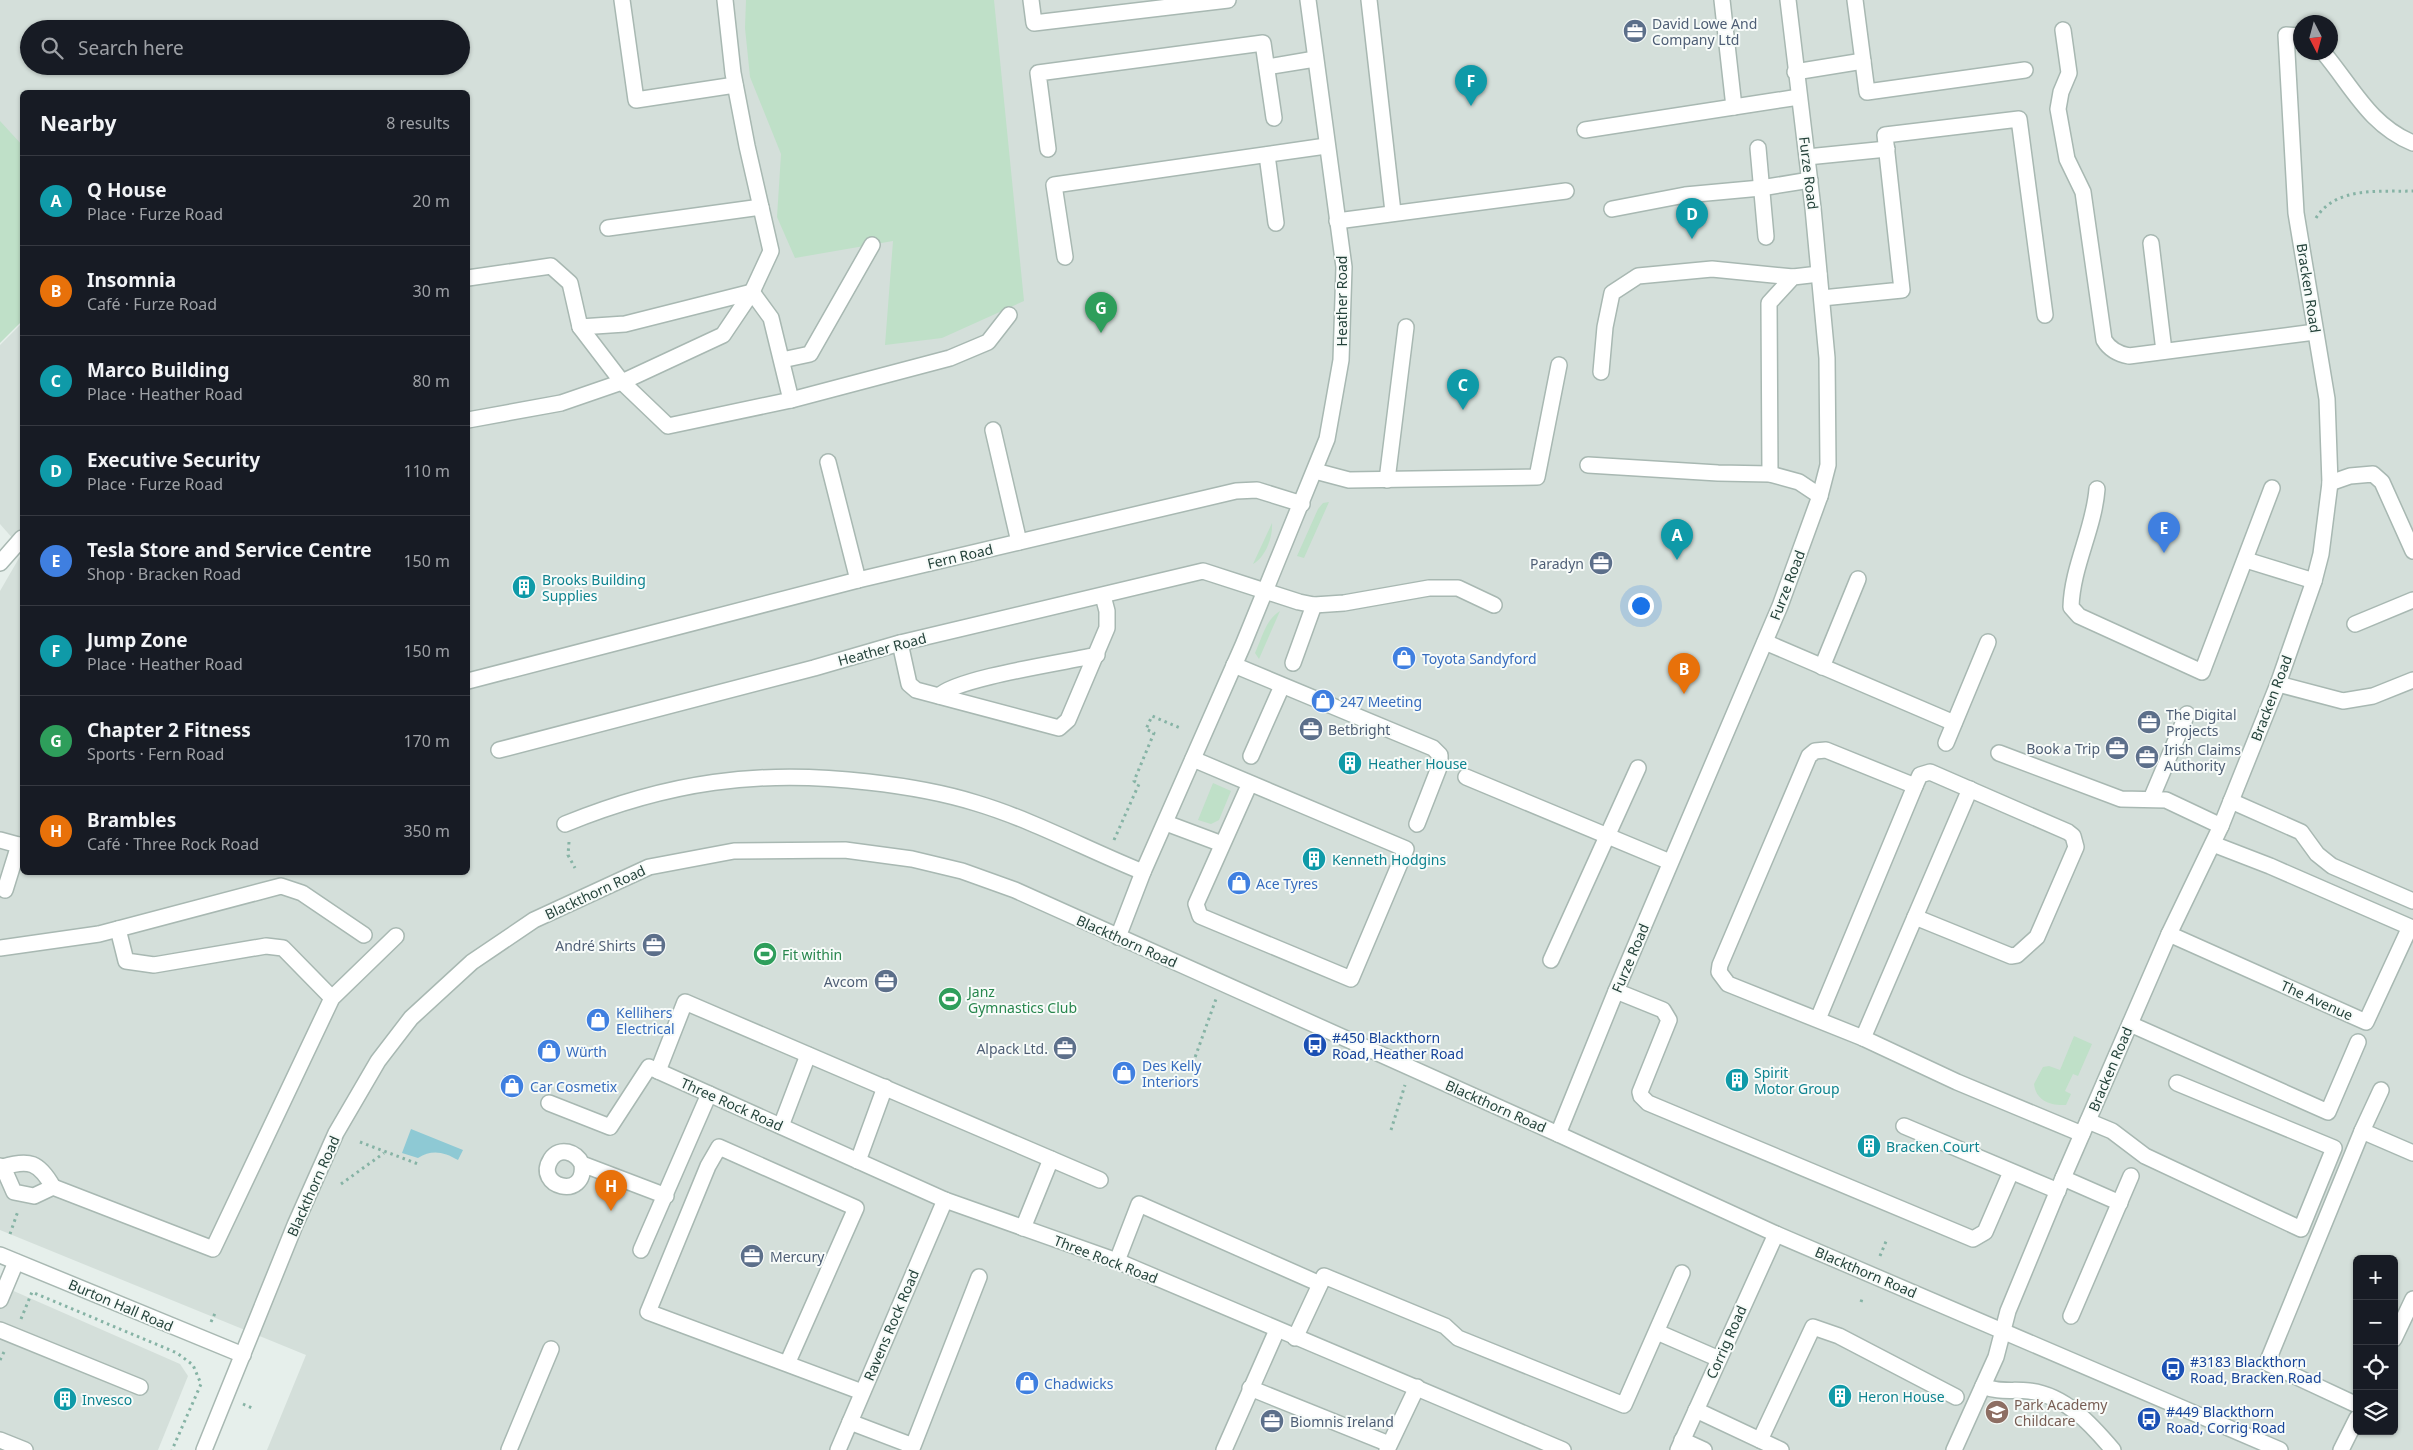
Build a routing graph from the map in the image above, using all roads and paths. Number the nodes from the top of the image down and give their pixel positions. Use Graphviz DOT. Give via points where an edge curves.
graph roads {
  1 [pos="622,0"];
  2 [pos="725,0"];
  3 [pos="1031,0"];
  4 [pos="1228,0"];
  5 [pos="1308,0"];
  6 [pos="1368,0"];
  7 [pos="1722,0"];
  8 [pos="1788,0"];
  9 [pos="1855,0"];
  10 [pos="2063,30"];
  11 [pos="2293,36"];
  12 [pos="1315,59"];
  13 [pos="2330,60"];
  14 [pos="1863,61"];
  15 [pos="1267,67"];
  16 [pos="2024,70"];
  17 [pos="1795,72"];
  18 [pos="736,85"];
  19 [pos="1798,97"];
  20 [pos="1734,107"];
  21 [pos="1274,118"];
  22 [pos="1585,130"];
  23 [pos="2413,143"];
  24 [pos="1326,146"];
  25 [pos="1758,148"];
  26 [pos="1048,149"];
  27 [pos="1887,149"];
  28 [pos="1267,155"];
  29 [pos="1807,157"];
  30 [pos="1810,180"];
  31 [pos="1761,188"];
  32 [pos="1566,191"];
  33 [pos="2413,191"];
  34 [pos="761,208"];
  35 [pos="1612,209"];
  36 [pos="1393,212"];
  37 [pos="1276,222"];
  38 [pos="1337,222"];
  39 [pos="2314,224"];
  40 [pos="608,228"];
  41 [pos="1766,237"];
  42 [pos="2151,243"];
  43 [pos="872,245"];
  44 [pos="1065,257"];
  45 [pos="1819,274"];
  46 [pos="470,278"];
  47 [pos="1793,278"];
  48 [pos="752,292"];
  49 [pos="1822,298"];
  50 [pos="2045,315"];
  51 [pos="1009,316"];
  52 [pos="580,327"];
  53 [pos="1406,327"];
  54 [pos="2315,332"];
  55 [pos="2164,351"];
  56 [pos="782,360"];
  57 [pos="1559,365"];
  58 [pos="1601,372"];
  59 [pos="622,382"];
  60 [pos="792,400"];
  61 [pos="470,420"];
  62 [pos="992,430"];
  63 [pos="828,462"];
  64 [pos="1588,465"];
  65 [pos="1315,471"];
  66 [pos="1770,474"];
  67 [pos="1387,480"];
  68 [pos="2330,483"];
  69 [pos="2272,488"];
  70 [pos="2097,489"];
  71 [pos="1820,496"];
  72 [pos="1302,504"];
  73 [pos="20,540"];
  74 [pos="1019,542"];
  75 [pos="2413,551"];
  76 [pos="2246,560"];
  77 [pos="0,564"];
  78 [pos="1858,579"];
  79 [pos="858,580"];
  80 [pos="2314,581"];
  81 [pos="1266,590"];
  82 [pos="1103,596"];
  83 [pos="2413,600"];
  84 [pos="1314,605"];
  85 [pos="1494,605"];
  86 [pos="2355,624"];
  87 [pos="1765,642"];
  88 [pos="1988,642"];
  89 [pos="900,643"];
  90 [pos="1097,655"];
  91 [pos="1292,663"];
  92 [pos="1234,665"];
  93 [pos="1822,667"];
  94 [pos="470,680"];
  95 [pos="2413,680"];
  96 [pos="2278,684"];
  97 [pos="1282,686"];
  98 [pos="939,696"];
  99 [pos="2187,714"];
  100 [pos="1954,723"];
  101 [pos="1180,728"];
  102 [pos="1946,743"];
  103 [pos="499,750"];
  104 [pos="1999,753"];
  105 [pos="1251,756"];
  106 [pos="1193,759"];
  107 [pos="1638,768"];
  108 [pos="1466,777"];
  109 [pos="1250,783"];
  110 [pos="1915,786"];
  111 [pos="1970,789"];
  112 [pos="2151,799"];
  113 [pos="2231,801"];
  114 [pos="1166,823"];
  115 [pos="565,824"];
  116 [pos="1417,824"];
  117 [pos="2221,826"];
  118 [pos="1609,837"];
  119 [pos="0,840"];
  120 [pos="1222,844"];
  121 [pos="2213,844"];
  122 [pos="20,845"];
  123 [pos="20,848"];
  124 [pos="1107,857"];
  125 [pos="572,862"];
  126 [pos="1670,862"];
  127 [pos="575,868"];
  128 [pos="1143,872"];
  129 [pos="5,890"];
  130 [pos="2413,901"];
  131 [pos="1916,917"];
  132 [pos="118,929"];
  133 [pos="2169,934"];
  134 [pos="364,935"];
  135 [pos="396,936"];
  136 [pos="1118,937"];
  137 [pos="0,948"];
  138 [pos="1551,960"];
  139 [pos="1221,984"];
  140 [pos="1616,991"];
  141 [pos="332,998"];
  142 [pos="1818,1019"];
  143 [pos="2130,1024"];
  144 [pos="1863,1038"];
  145 [pos="2358,1042"];
  146 [pos="808,1055"];
  147 [pos="1193,1062"];
  148 [pos="1411,1068"];
  149 [pos="654,1069"];
  150 [pos="2177,1084"];
  151 [pos="885,1087"];
  152 [pos="2382,1090"];
  153 [pos="709,1094"];
  154 [pos="548,1103"];
  155 [pos="781,1126"];
  156 [pos="1904,1126"];
  157 [pos="2085,1128"];
  158 [pos="1391,1130"];
  159 [pos="2362,1131"];
  160 [pos="1558,1134"];
  161 [pos="360,1142"];
  162 [pos="385,1153"];
  163 [pos="2413,1153"];
  164 [pos="1051,1159"];
  165 [pos="858,1161"];
  166 [pos="418,1164"];
  167 [pos="582,1164"];
  168 [pos="1,1166"];
  169 [pos="2011,1172"];
  170 [pos="2132,1176"];
  171 [pos="1100,1180"];
  172 [pos="341,1184"];
  173 [pos="2060,1184"];
  174 [pos="53,1187"];
  175 [pos="666,1196"];
  176 [pos="945,1200"];
  177 [pos="2120,1203"];
  178 [pos="1023,1228"];
  179 [pos="1776,1234"];
  180 [pos="1887,1240"];
  181 [pos="641,1250"];
  182 [pos="0,1255"];
  183 [pos="1880,1256"];
  184 [pos="1116,1261"];
  185 [pos="16,1262"];
  186 [pos="1682,1273"];
  187 [pos="979,1277"];
  188 [pos="1320,1284"];
  189 [pos="2413,1299"];
  190 [pos="0,1300"];
  191 [pos="216,1311"];
  192 [pos="2071,1316"];
  193 [pos="18,1324"];
  194 [pos="208,1327"];
  195 [pos="0,1330"];
  196 [pos="1277,1330"];
  197 [pos="2398,1331"];
  198 [pos="1657,1332"];
  199 [pos="2003,1332"];
  200 [pos="1295,1338"];
  201 [pos="550,1349"];
  202 [pos="243,1355"];
  203 [pos="1719,1359"];
  204 [pos="787,1364"];
  205 [pos="1417,1386"];
  206 [pos="1983,1386"];
  207 [pos="140,1387"];
  208 [pos="199,1387"];
  209 [pos="1250,1388"];
  210 [pos="206,1390"];
  211 [pos="862,1392"];
  212 [pos="1956,1397"];
  213 [pos="239,1403"];
  214 [pos="2353,1403"];
  215 [pos="252,1408"];
  216 [pos="1696,1410"];
  217 [pos="850,1422"];
  218 [pos="2353,1426"];
  219 [pos="1760,1440"];
  220 [pos="1,1441"];
  221 [pos="1680,1445"];
  222 [pos="1388,1447"];
  223 [pos="25,1450"];
  224 [pos="172,1450"];
  225 [pos="204,1450"];
  226 [pos="509,1450"];
  227 [pos="838,1450"];
  228 [pos="1224,1450"];
  229 [pos="1563,1450"];
  230 [pos="1704,1450"];
  231 [pos="1781,1450"];
  232 [pos="1954,1450"];
  233 [pos="2113,1450"];
  234 [pos="2280,1450"];
  235 [pos="2341,1450"];
  1 -- 18 [label="street" via="636,100"];
  2 -- 18 [label="street"];
  3 -- 4 [label="street" via="1034,23"];
  5 -- 12 [label="street, Heather Road"];
  6 -- 36 [label="street"];
  7 -- 20 [label="street"];
  8 -- 17 [label="street, Furze Road"];
  9 -- 14 [label="street"];
  10 -- 55 [label="street" via="2069,73 2058,109 2067,159 2083,192 2104,340 2120,354 2129,356"];
  11 -- 54 [label="street, Bracken Road" via="2286,35 2296,212"];
  12 -- 15 [label="street"];
  12 -- 24 [label="street, Heather Road"];
  13 -- 23 [label="street" via="2364,107 2396,136"];
  14 -- 16 [label="street" via="1867,92"];
  14 -- 17 [label="street"];
  15 -- 21 [label="street"];
  15 -- 26 [label="street" via="1263,43 1038,73"];
  17 -- 19 [label="street, Furze Road"];
  18 -- 34 [label="street"];
  19 -- 20 [label="street"];
  19 -- 29 [label="street, Furze Road"];
  20 -- 22 [label="street"];
  24 -- 28 [label="street"];
  24 -- 38 [label="street, Heather Road"];
  25 -- 31 [label="street"];
  27 -- 29 [label="street"];
  27 -- 49 [label="street" via="1902,290"];
  27 -- 50 [label="street" via="1885,134 2019,119"];
  28 -- 37 [label="street"];
  28 -- 44 [label="street" via="1054,185"];
  29 -- 30 [label="street, Furze Road"];
  30 -- 31 [label="street"];
  30 -- 45 [label="street, Furze Road"];
  31 -- 35 [label="street" via="1684,195"];
  31 -- 41 [label="street"];
  32 -- 36 [label="street"];
  33 -- 39 [label="path" via="2346,195 2320,212"];
  34 -- 40 [label="street"];
  34 -- 48 [label="street" via="772,251"];
  36 -- 38 [label="street"];
  38 -- 65 [label="street, Heather Road" via="1344,267 1340,360 1327,439"];
  42 -- 55 [label="street"];
  43 -- 56 [label="street" via="810,354"];
  45 -- 47 [label="street"];
  45 -- 49 [label="street, Furze Road"];
  46 -- 52 [label="street" via="551,266 570,283"];
  47 -- 58 [label="street" via="1712,269 1638,276 1612,293"];
  47 -- 66 [label="street" via="1769,303"];
  48 -- 52 [label="street" via="625,324"];
  48 -- 56 [label="street" via="771,318"];
  48 -- 59 [label="street" via="723,335"];
  49 -- 71 [label="street, Furze Road" via="1827,358 1828,465"];
  51 -- 60 [label="street" via="988,342 950,358"];
  52 -- 59 [label="street"];
  53 -- 67 [label="street"];
  54 -- 55 [label="street"];
  54 -- 68 [label="street, Bracken Road" via="2327,399"];
  56 -- 60 [label="street"];
  57 -- 67 [label="street" via="1537,477"];
  59 -- 60 [label="street" via="668,426"];
  59 -- 61 [label="street" via="561,403"];
  62 -- 74 [label="street"];
  63 -- 79 [label="street"];
  64 -- 66 [label="street"];
  65 -- 67 [label="street" via="1349,480"];
  65 -- 72 [label="street, Heather Road"];
  66 -- 71 [label="street" via="1799,482"];
  68 -- 75 [label="street" via="2350,476 2373,474 2382,482"];
  68 -- 80 [label="street, Bracken Road" via="2326,528"];
  69 -- 76 [label="street"];
  70 -- 76 [label="street" via="2072,591 2071,607 2080,616 2202,672"];
  71 -- 87 [label="street, Furze Road"];
  72 -- 74 [label="street, Fern Road" via="1257,490 1241,490"];
  72 -- 81 [label="street, Heather Road"];
  73 -- 77 [label="street"];
  74 -- 79 [label="street, Fern Road"];
  76 -- 80 [label="street"];
  78 -- 93 [label="street"];
  79 -- 94 [label="street, Fern Road"];
  80 -- 96 [label="street, Bracken Road"];
  81 -- 82 [label="street, Heather Road" via="1204,572"];
  81 -- 84 [label="street"];
  81 -- 92 [label="street, Heather Road"];
  82 -- 89 [label="street, Heather Road"];
  82 -- 90 [label="street" via="1107,628"];
  83 -- 86 [label="street"];
  84 -- 85 [label="street" via="1429,588 1458,588"];
  84 -- 91 [label="street"];
  87 -- 93 [label="street"];
  87 -- 126 [label="street, Furze Road"];
  88 -- 100 [label="street"];
  89 -- 98 [label="street" via="909,684 916,690"];
  89 -- 103 [label="street, Heather Road"];
  90 -- 98 [label="street" via="969,681"];
  90 -- 98 [label="street" via="1068,720 1059,728"];
  92 -- 97 [label="street"];
  92 -- 106 [label="street, Heather Road"];
  93 -- 100 [label="street"];
  95 -- 96 [label="street" via="2373,696 2343,702"];
  96 -- 113 [label="street, Bracken Road"];
  97 -- 105 [label="street"];
  97 -- 116 [label="street" via="1433,748 1440,755 1440,765"];
  99 -- 112 [label="street"];
  100 -- 102 [label="street"];
  101 -- 124 [label="path" via="1152,716 1146,729 1154,733 1134,781 1140,784"];
  104 -- 112 [label="street" via="2121,799"];
  106 -- 109 [label="street"];
  106 -- 114 [label="street, Heather Road"];
  107 -- 118 [label="street"];
  108 -- 118 [label="street"];
  109 -- 120 [label="street"];
  109 -- 120 [label="street" via="1406,849 1351,979 1200,916 1196,904"];
  110 -- 111 [label="street" via="1920,775 1930,772"];
  110 -- 142 [label="street"];
  110 -- 142 [label="street" via="1826,750 1815,751 1809,756 1720,965 1719,972 1728,984"];
  111 -- 131 [label="street"];
  111 -- 131 [label="street" via="2068,832 2073,836 2076,847 2037,937 2017,955 2011,956"];
  112 -- 117 [label="street" via="2166,800"];
  113 -- 117 [label="street, Bracken Road"];
  113 -- 130 [label="street" via="2301,832 2317,854 2332,866"];
  114 -- 120 [label="street"];
  114 -- 128 [label="street, Heather Road"];
  115 -- 124 [label="street" via="613,805 676,788 733,778 812,776 889,784 976,803"];
  117 -- 121 [label="street, Bracken Road"];
  118 -- 126 [label="street"];
  118 -- 138 [label="street"];
  119 -- 122 [label="street"];
  121 -- 133 [label="street, Bracken Road"];
  121 -- 133 [label="street, The Avenue" via="2410,926 2366,1022"];
  123 -- 129 [label="street"];
  124 -- 128 [label="street"];
  125 -- 127 [label="path"];
  126 -- 140 [label="street, Furze Road"];
  128 -- 136 [label="street, Heather Road"];
  131 -- 144 [label="street"];
  132 -- 134 [label="street" via="281,886 302,893"];
  132 -- 137 [label="street"];
  132 -- 141 [label="street" via="126,961 154,965 266,946 282,948"];
  133 -- 143 [label="street, Bracken Road"];
  135 -- 141 [label="street"];
  136 -- 139 [label="street, Blackthorn Road"];
  136 -- 202 [label="street, Blackthorn Road" via="1014,890 962,871 912,859 845,850 734,850 649,867 534,920 472,962 411,1018 378,1061 336,1132"];
  139 -- 147 [label="path"];
  139 -- 148 [label="street, Blackthorn Road"];
  140 -- 160 [label="street, Furze Road"];
  140 -- 169 [label="street" via="1663,1010 1669,1020 1640,1092 1648,1103 1973,1239 1985,1232"];
  141 -- 174 [label="street" via="213,1249"];
  142 -- 144 [label="street"];
  143 -- 145 [label="street" via="2328,1112"];
  143 -- 157 [label="street, Bracken Road"];
  144 -- 157 [label="street" via="1957,1082"];
  146 -- 149 [label="street" via="685,1002"];
  146 -- 151 [label="street"];
  146 -- 155 [label="street"];
  148 -- 158 [label="path"];
  148 -- 160 [label="street, Blackthorn Road"];
  149 -- 153 [label="street, Three Rock Road"];
  149 -- 154 [label="street" via="610,1127"];
  150 -- 157 [label="street" via="2334,1148 2300,1229 2145,1156 2112,1131"];
  151 -- 164 [label="street"];
  151 -- 165 [label="street"];
  152 -- 159 [label="street"];
  153 -- 155 [label="street, Three Rock Road"];
  153 -- 175 [label="street"];
  155 -- 165 [label="street, Three Rock Road"];
  156 -- 169 [label="street"];
  157 -- 173 [label="street, Bracken Road"];
  159 -- 163 [label="street"];
  159 -- 214 [label="street" via="2267,1363"];
  160 -- 179 [label="street, Blackthorn Road"];
  161 -- 162 [label="path"];
  162 -- 166 [label="path"];
  162 -- 172 [label="path"];
  164 -- 171 [label="street"];
  164 -- 178 [label="street"];
  165 -- 176 [label="street, Three Rock Road"];
  167 -- 175 [label="street"];
  168 -- 174 [label="street" via="31,1163 45,1173"];
  168 -- 174 [label="street" via="14,1192 34,1196"];
  169 -- 173 [label="street"];
  170 -- 177 [label="street"];
  173 -- 177 [label="street"];
  173 -- 199 [label="street, Bracken Road" via="2008,1311"];
  175 -- 181 [label="street"];
  176 -- 178 [label="street, Three Rock Road"];
  176 -- 211 [label="street, Ravens Rock Road"];
  177 -- 192 [label="street"];
  178 -- 184 [label="street, Three Rock Road"];
  179 -- 199 [label="street, Blackthorn Road"];
  179 -- 203 [label="street, Corrig Road"];
  180 -- 183 [label="path"];
  182 -- 185 [label="street, Burton Hall Road"];
  184 -- 188 [label="street" via="1139,1204"];
  184 -- 196 [label="street, Three Rock Road"];
  185 -- 190 [label="street"];
  185 -- 202 [label="street, Burton Hall Road"];
  186 -- 198 [label="street"];
  187 -- 217 [label="street" via="912,1446"];
  188 -- 198 [label="street" via="1324,1276 1446,1326 1458,1338 1624,1404"];
  188 -- 200 [label="street"];
  189 -- 197 [label="street"];
  191 -- 194 [label="path"];
  193 -- 208 [label="path" via="32,1292 178,1354 192,1365 201,1384"];
  195 -- 207 [label="street"];
  196 -- 200 [label="street, Three Rock Road"];
  196 -- 209 [label="street"];
  198 -- 203 [label="street"];
  199 -- 206 [label="street, Bracken Road"];
  199 -- 234 [label="street, Blackthorn Road"];
  200 -- 205 [label="street, Three Rock Road"];
  201 -- 226 [label="street"];
  202 -- 225 [label="street, Blackthorn Road"];
  203 -- 216 [label="street, Corrig Road"];
  204 -- 204 [label="street" via="856,1208 719,1148 708,1166 648,1312"];
  204 -- 211 [label="street"];
  205 -- 222 [label="street"];
  205 -- 229 [label="street, Three Rock Road"];
  206 -- 232 [label="street, Bracken Road"];
  206 -- 233 [label="street" via="1992,1390 2043,1393 2063,1402 2096,1430"];
  208 -- 210 [label="path"];
  208 -- 224 [label="path"];
  209 -- 222 [label="street"];
  209 -- 228 [label="street"];
  211 -- 217 [label="street, Ravens Rock Road"];
  212 -- 219 [label="street" via="1839,1336 1812,1327"];
  213 -- 215 [label="path"];
  216 -- 219 [label="street"];
  216 -- 221 [label="street, Corrig Road"];
  217 -- 227 [label="street, Ravens Rock Road"];
  218 -- 235 [label="street"];
  219 -- 231 [label="street"];
  220 -- 223 [label="street"];
  221 -- 230 [label="street"];
}
